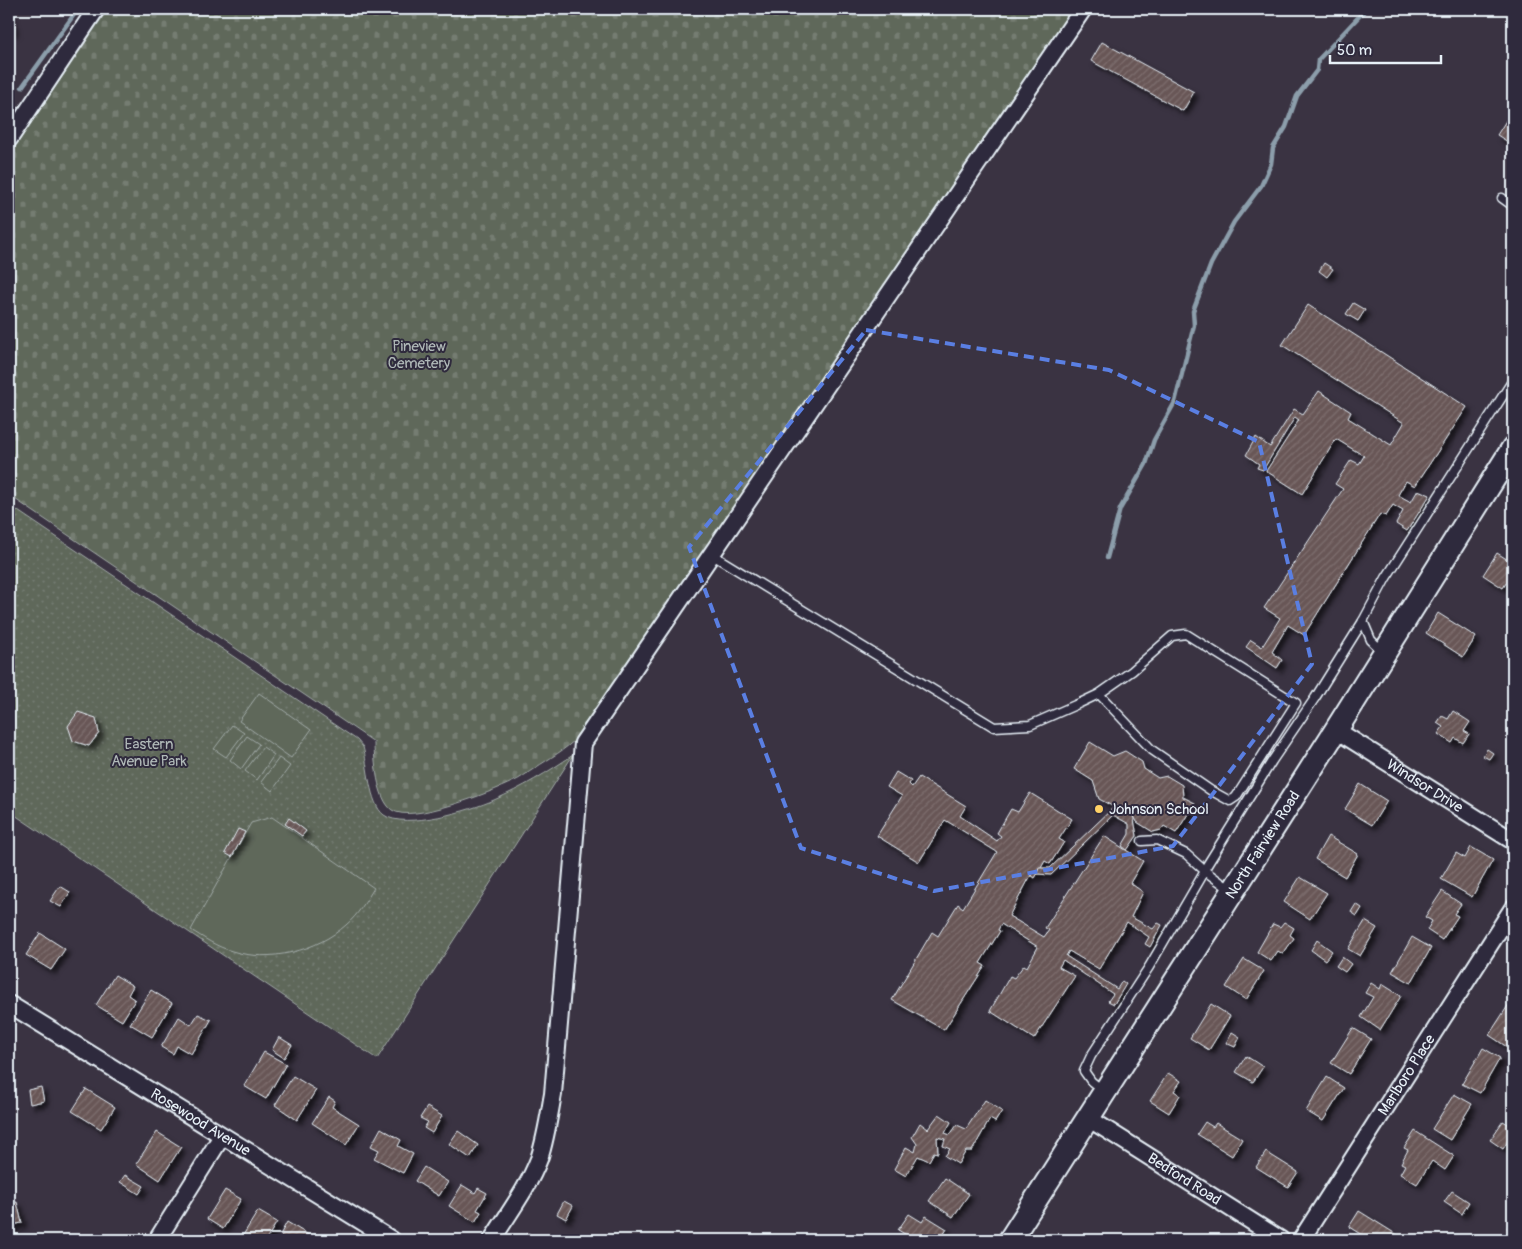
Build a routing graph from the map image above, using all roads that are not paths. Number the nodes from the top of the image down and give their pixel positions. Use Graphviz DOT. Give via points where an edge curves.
graph roads {
  1 [pos="96,9"];
  2 [pos="1083,9"];
  3 [pos="9,139"];
  4 [pos="1502,198"];
  5 [pos="1513,206"];
  6 [pos="1513,380"];
  7 [pos="1513,448"];
  8 [pos="711,554"];
  9 [pos="1363,621"];
  10 [pos="1384,653"];
  11 [pos="1099,694"];
  12 [pos="1336,730"];
  13 [pos="1142,841"];
  14 [pos="1513,841"];
  15 [pos="1205,870"];
  16 [pos="1233,892"];
  17 [pos="1513,908"];
  18 [pos="9,1004"];
  19 [pos="1104,1092"];
  20 [pos="1088,1118"];
  21 [pos="222,1136"];
  22 [pos="156,1240"];
  23 [pos="392,1240"];
  24 [pos="492,1240"];
  25 [pos="1010,1240"];
  26 [pos="1281,1240"];
  27 [pos="1301,1240"];
  1 -- 3 [label="street"];
  2 -- 8 [label="street"];
  4 -- 5 [label="lane"];
  6 -- 9 [label="lane" via="1386,578"];
  7 -- 10 [label="main road, North Fairview Road"];
  8 -- 11 [label="lane" via="994,727 1030,725"];
  8 -- 24 [label="street" via="582,743 553,1094 538,1159 527,1184"];
  9 -- 10 [label="lane" via="1371,640"];
  9 -- 15 [label="lane"];
  10 -- 12 [label="main road, North Fairview Road"];
  11 -- 11 [label="lane" via="1152,750 1230,800 1236,797 1296,703 1186,634 1172,636 1132,671"];
  12 -- 14 [label="street, Windsor Drive"];
  12 -- 16 [label="main road, North Fairview Road"];
  13 -- 15 [label="lane" via="1157,840 1186,854"];
  15 -- 16 [label="lane"];
  15 -- 19 [label="lane" via="1084,1071"];
  16 -- 19 [label="main road, North Fairview Road"];
  17 -- 27 [label="street, Marlboro Place"];
  18 -- 21 [label="street, Rosewood Avenue"];
  19 -- 20 [label="main road, North Fairview Road"];
  20 -- 25 [label="main road, North Fairview Road"];
  20 -- 26 [label="street, Bedford Road"];
  21 -- 22 [label="street"];
  21 -- 23 [label="street, Rosewood Avenue"];
}
